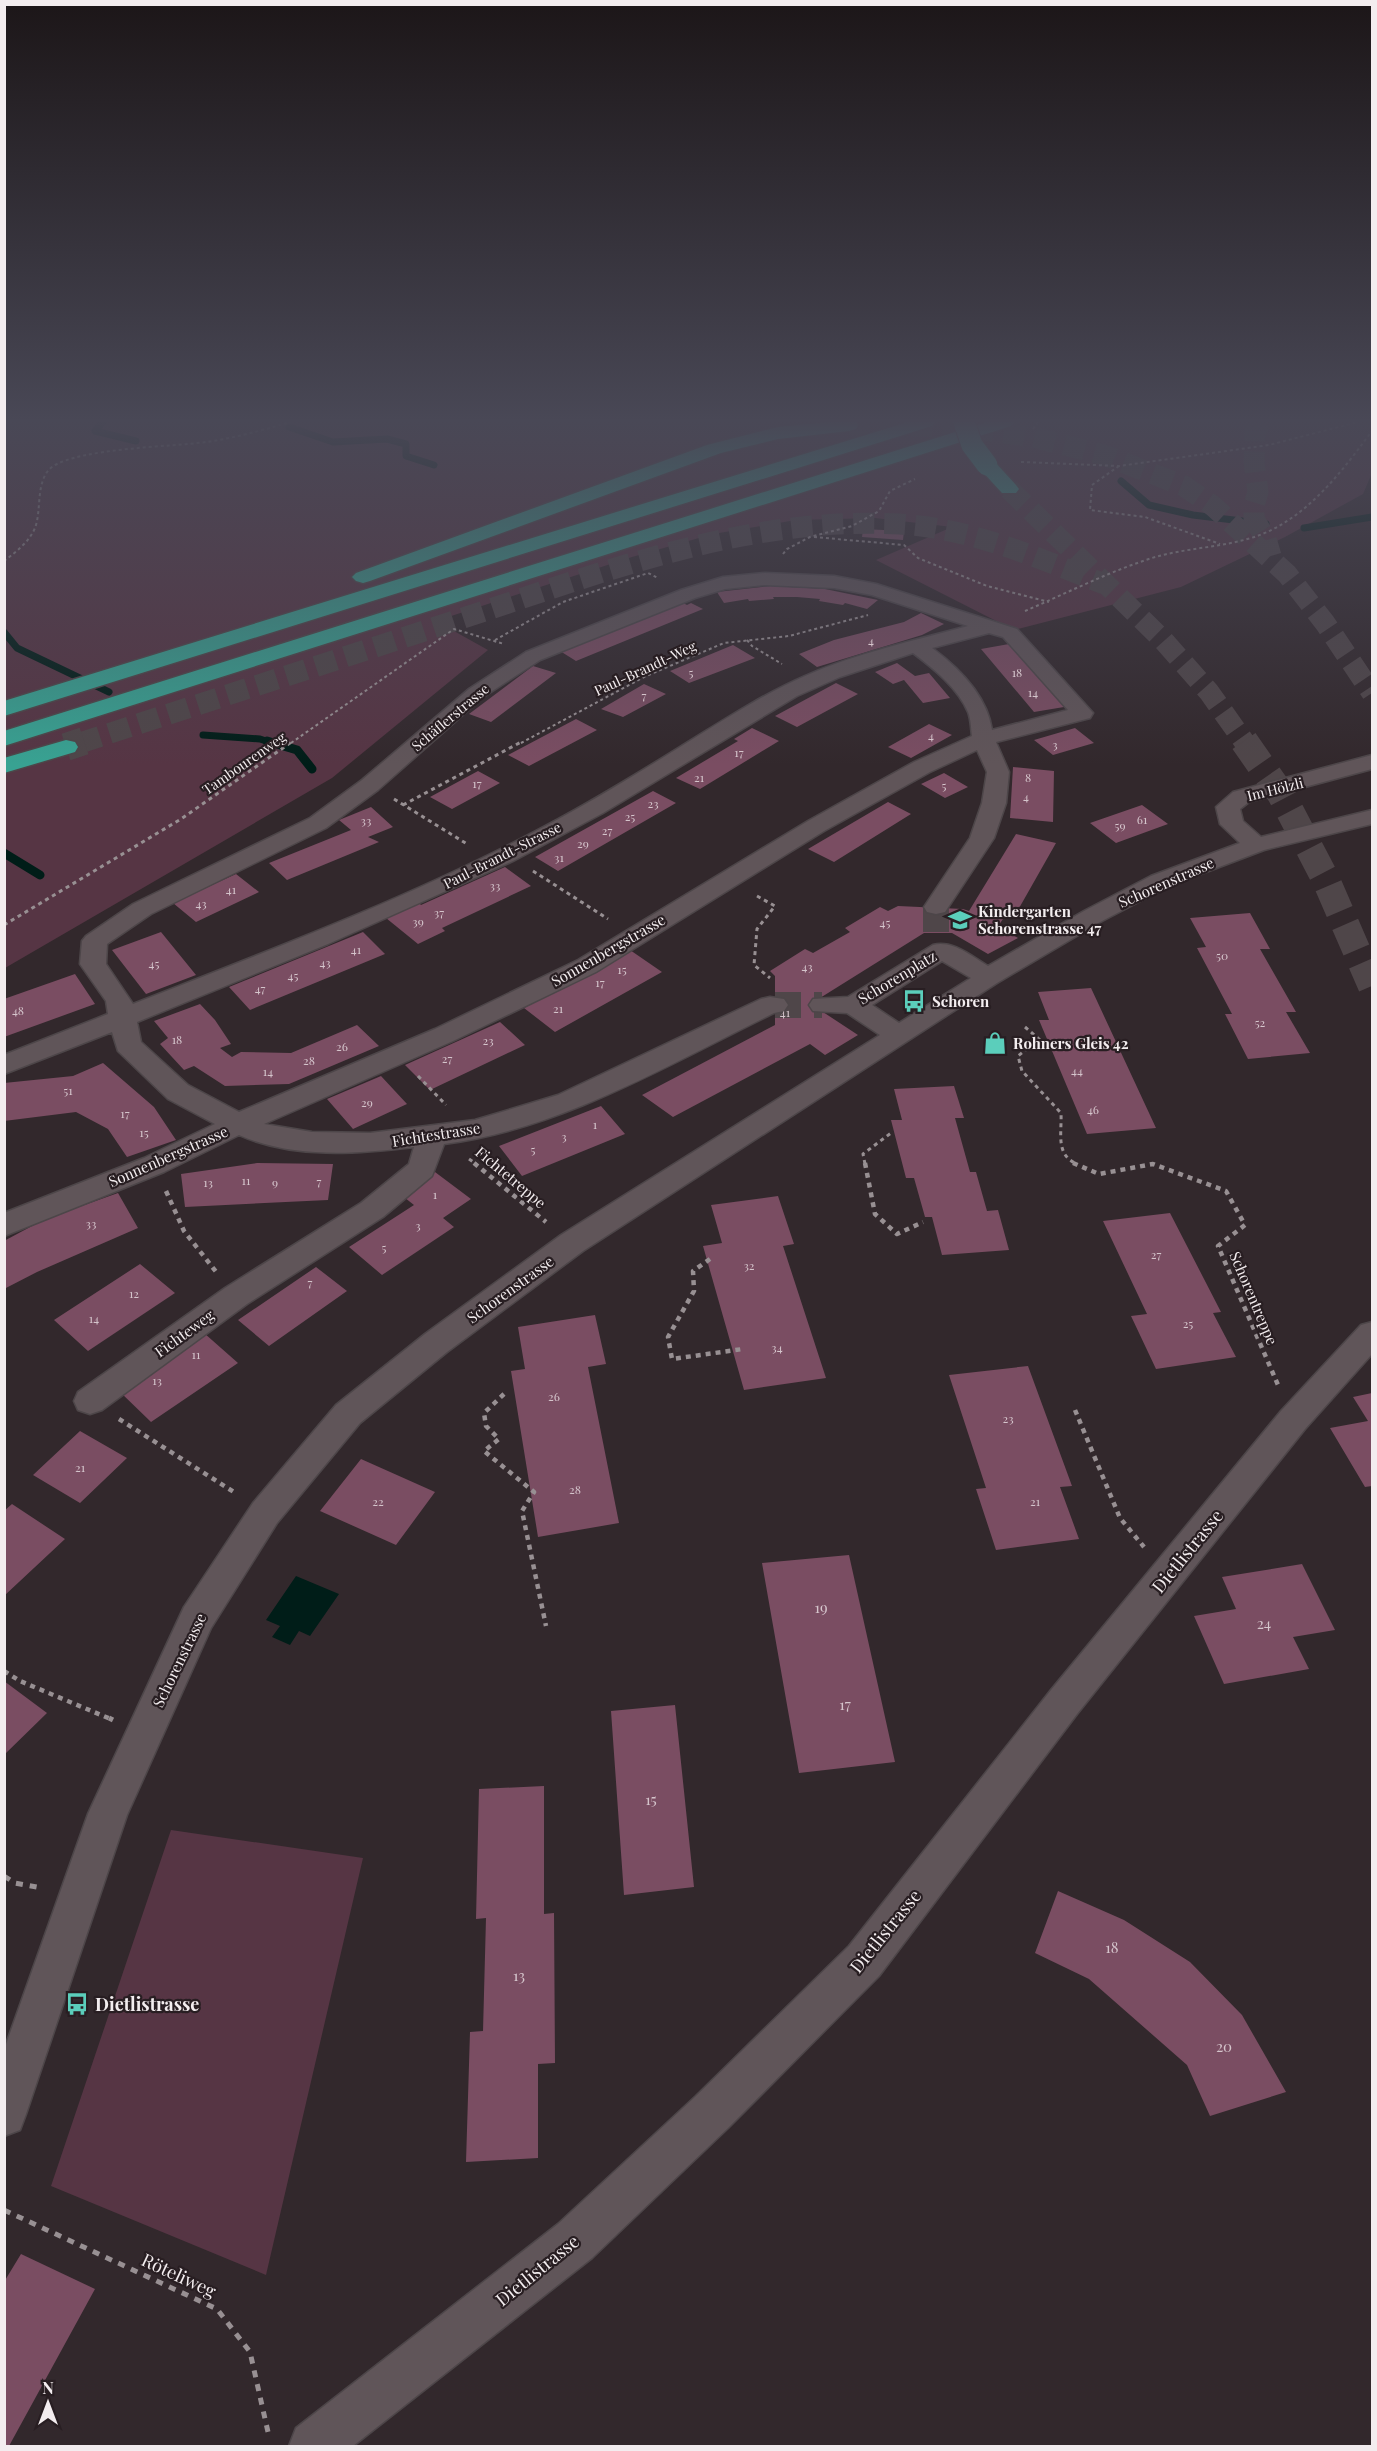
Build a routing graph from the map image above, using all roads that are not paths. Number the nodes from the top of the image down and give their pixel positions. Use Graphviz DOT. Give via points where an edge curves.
graph roads {
  1 [pos="478,536"];
  2 [pos="553,536"];
  3 [pos="645,536"];
  4 [pos="987,627"];
  5 [pos="917,647"];
  6 [pos="146,661"];
  7 [pos="4,703"];
  8 [pos="4,709"];
  9 [pos="4,739"];
  10 [pos="983,739"];
  11 [pos="66,747"];
  12 [pos="1372,762"];
  13 [pos="4,766"];
  14 [pos="1372,817"];
  15 [pos="1256,845"];
  16 [pos="938,930"];
  17 [pos="988,977"];
  18 [pos="773,1005"];
  19 [pos="822,1005"];
  20 [pos="853,1005"];
  21 [pos="122,1017"];
  22 [pos="897,1034"];
  23 [pos="4,1065"];
  24 [pos="238,1124"];
  25 [pos="432,1137"];
  26 [pos="4,1225"];
  27 [pos="1372,1334"];
  28 [pos="90,1401"];
  29 [pos="4,2114"];
  30 [pos="314,2446"];
  1 -- 6 [label="highway"];
  2 -- 6 [label="highway"];
  3 -- 9 [label="highway"];
  4 -- 5 [label="street, Paul-Brandt-Strasse"];
  4 -- 10 [label="street, Sonnenbergstrasse" via="1010,633 1082,713"];
  4 -- 21 [label="street, Schäflerstrasse" via="876,590 834,582 765,579 723,583 688,594 533,656 476,693 370,785 318,823 142,909 96,941 93,964 119,1000"];
  5 -- 10 [label="street" via="962,686 978,713"];
  5 -- 21 [label="street, Paul-Brandt-Strasse" via="811,681 507,855 302,947"];
  6 -- 7 [label="highway"];
  6 -- 8 [label="highway"];
  10 -- 16 [label="street" via="998,772 994,803 982,838"];
  10 -- 24 [label="street, Sonnenbergstrasse" via="922,767 816,826 587,966 444,1035"];
  11 -- 13 [label="highway"];
  12 -- 15 [label="street, Im Hölzli" via="1241,797 1228,807 1232,824"];
  14 -- 15 [label="street, Schorenstrasse"];
  15 -- 17 [label="street, Schorenstrasse" via="1160,881"];
  16 -- 17 [label="street, Schorenplatz"];
  16 -- 20 [label="street, Schorenplatz"];
  17 -- 22 [label="street, Schorenstrasse" via="914,1027"];
  18 -- 25 [label="street, Fichtestrasse" via="568,1102 476,1130"];
  19 -- 20 [label="street"];
  20 -- 22 [label="street, Schorenplatz"];
  21 -- 23 [label="street, Paul-Brandt-Strasse"];
  21 -- 24 [label="street, Fichtestrasse" via="128,1045 178,1092"];
  22 -- 29 [label="street, Schorenstrasse" via="572,1243 436,1343 348,1414 265,1513 197,1618 108,1814"];
  24 -- 25 [label="street, Fichtestrasse" via="264,1135 312,1142 370,1143"];
  24 -- 26 [label="street, Sonnenbergstrasse" via="154,1165"];
  25 -- 28 [label="street, Fichteweg" via="422,1169 372,1210 236,1296"];
  27 -- 30 [label="street, Dietlistrasse" via="1293,1420 1071,1692 864,1960 712,2112 575,2241"];
}
